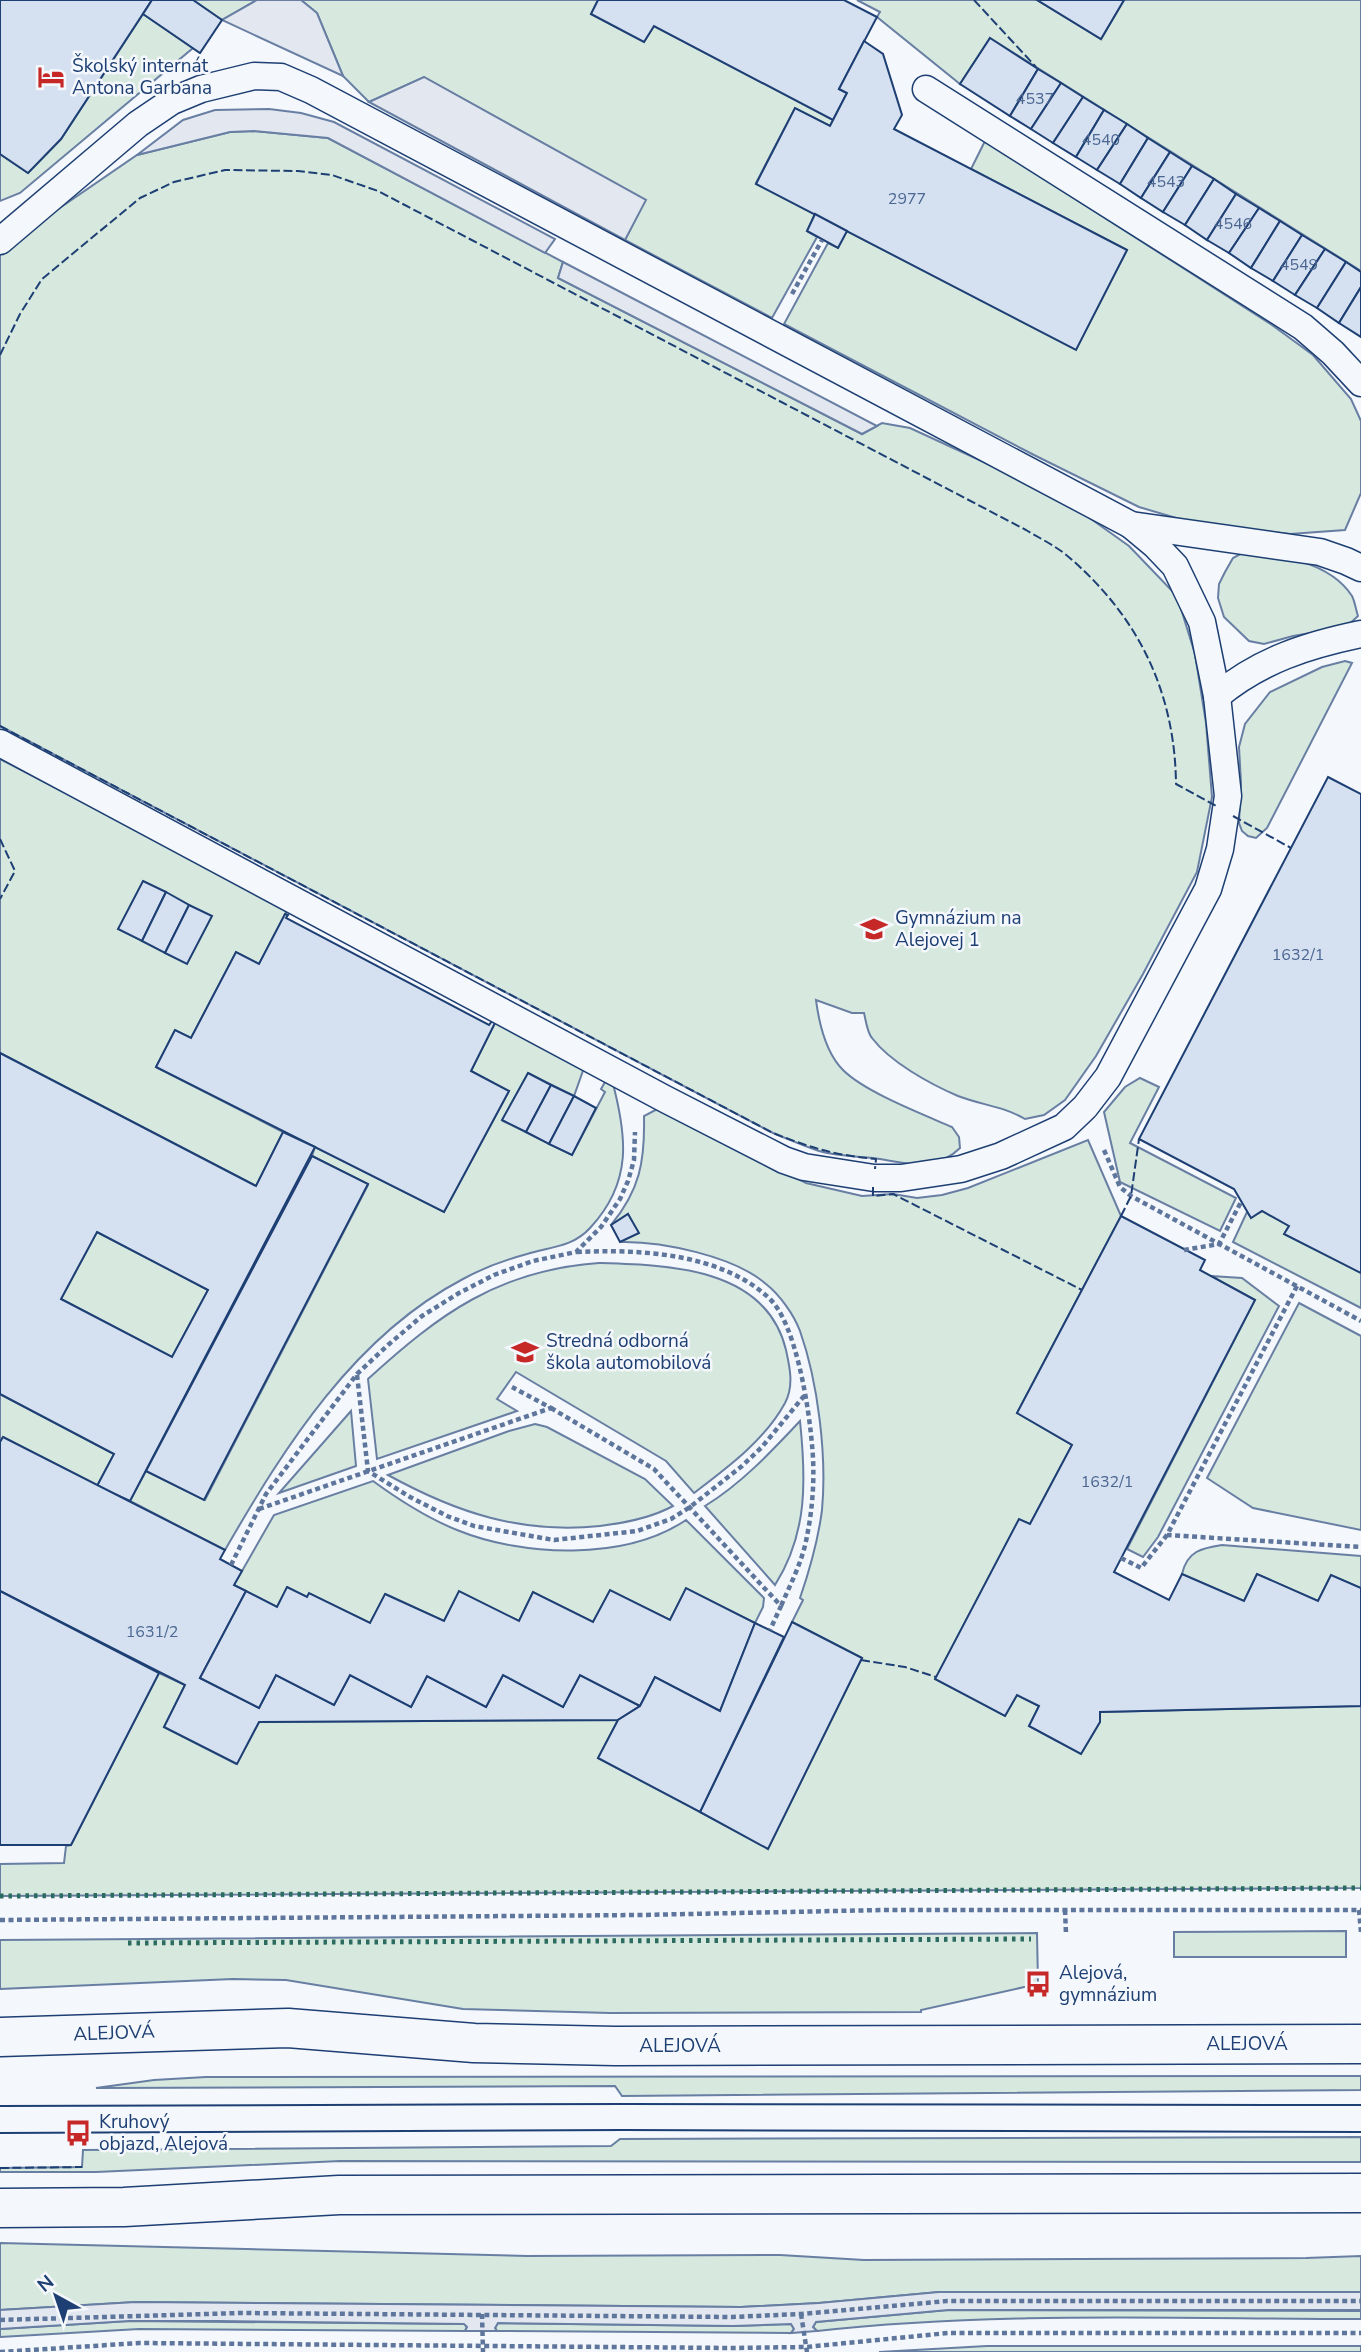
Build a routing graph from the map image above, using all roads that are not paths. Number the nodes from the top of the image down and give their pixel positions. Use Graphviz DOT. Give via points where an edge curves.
graph roads {
  1 [pos="926,89"];
  2 [pos="0,241"];
  3 [pos="1361,383"];
  4 [pos="1131,525"];
  5 [pos="1361,568"];
  6 [pos="1361,634"];
  7 [pos="1217,696"];
  8 [pos="0,743"];
  9 [pos="0,2037"];
  10 [pos="1361,2044"];
  11 [pos="1361,2193"];
  12 [pos="0,2208"];
  1 -- 3 [label="lane" via="1303,327"];
  2 -- 4 [label="lane" via="138,124 172,101 229,81 281,77"];
  4 -- 5 [label="lane" via="1320,552"];
  4 -- 7 [label="lane" via="1175,566 1191,596 1202,622"];
  6 -- 7 [label="lane" via="1288,652"];
  7 -- 8 [label="lane" via="1228,796 1220,849 1208,889 1108,1077 1064,1127 1001,1156 901,1178 874,1178 784,1160"];
  9 -- 10 [label="street, ALEJOVÁ" via="288,2028 474,2043 615,2046"];
  11 -- 12 [label="street" via="339,2195 124,2207"];
}
